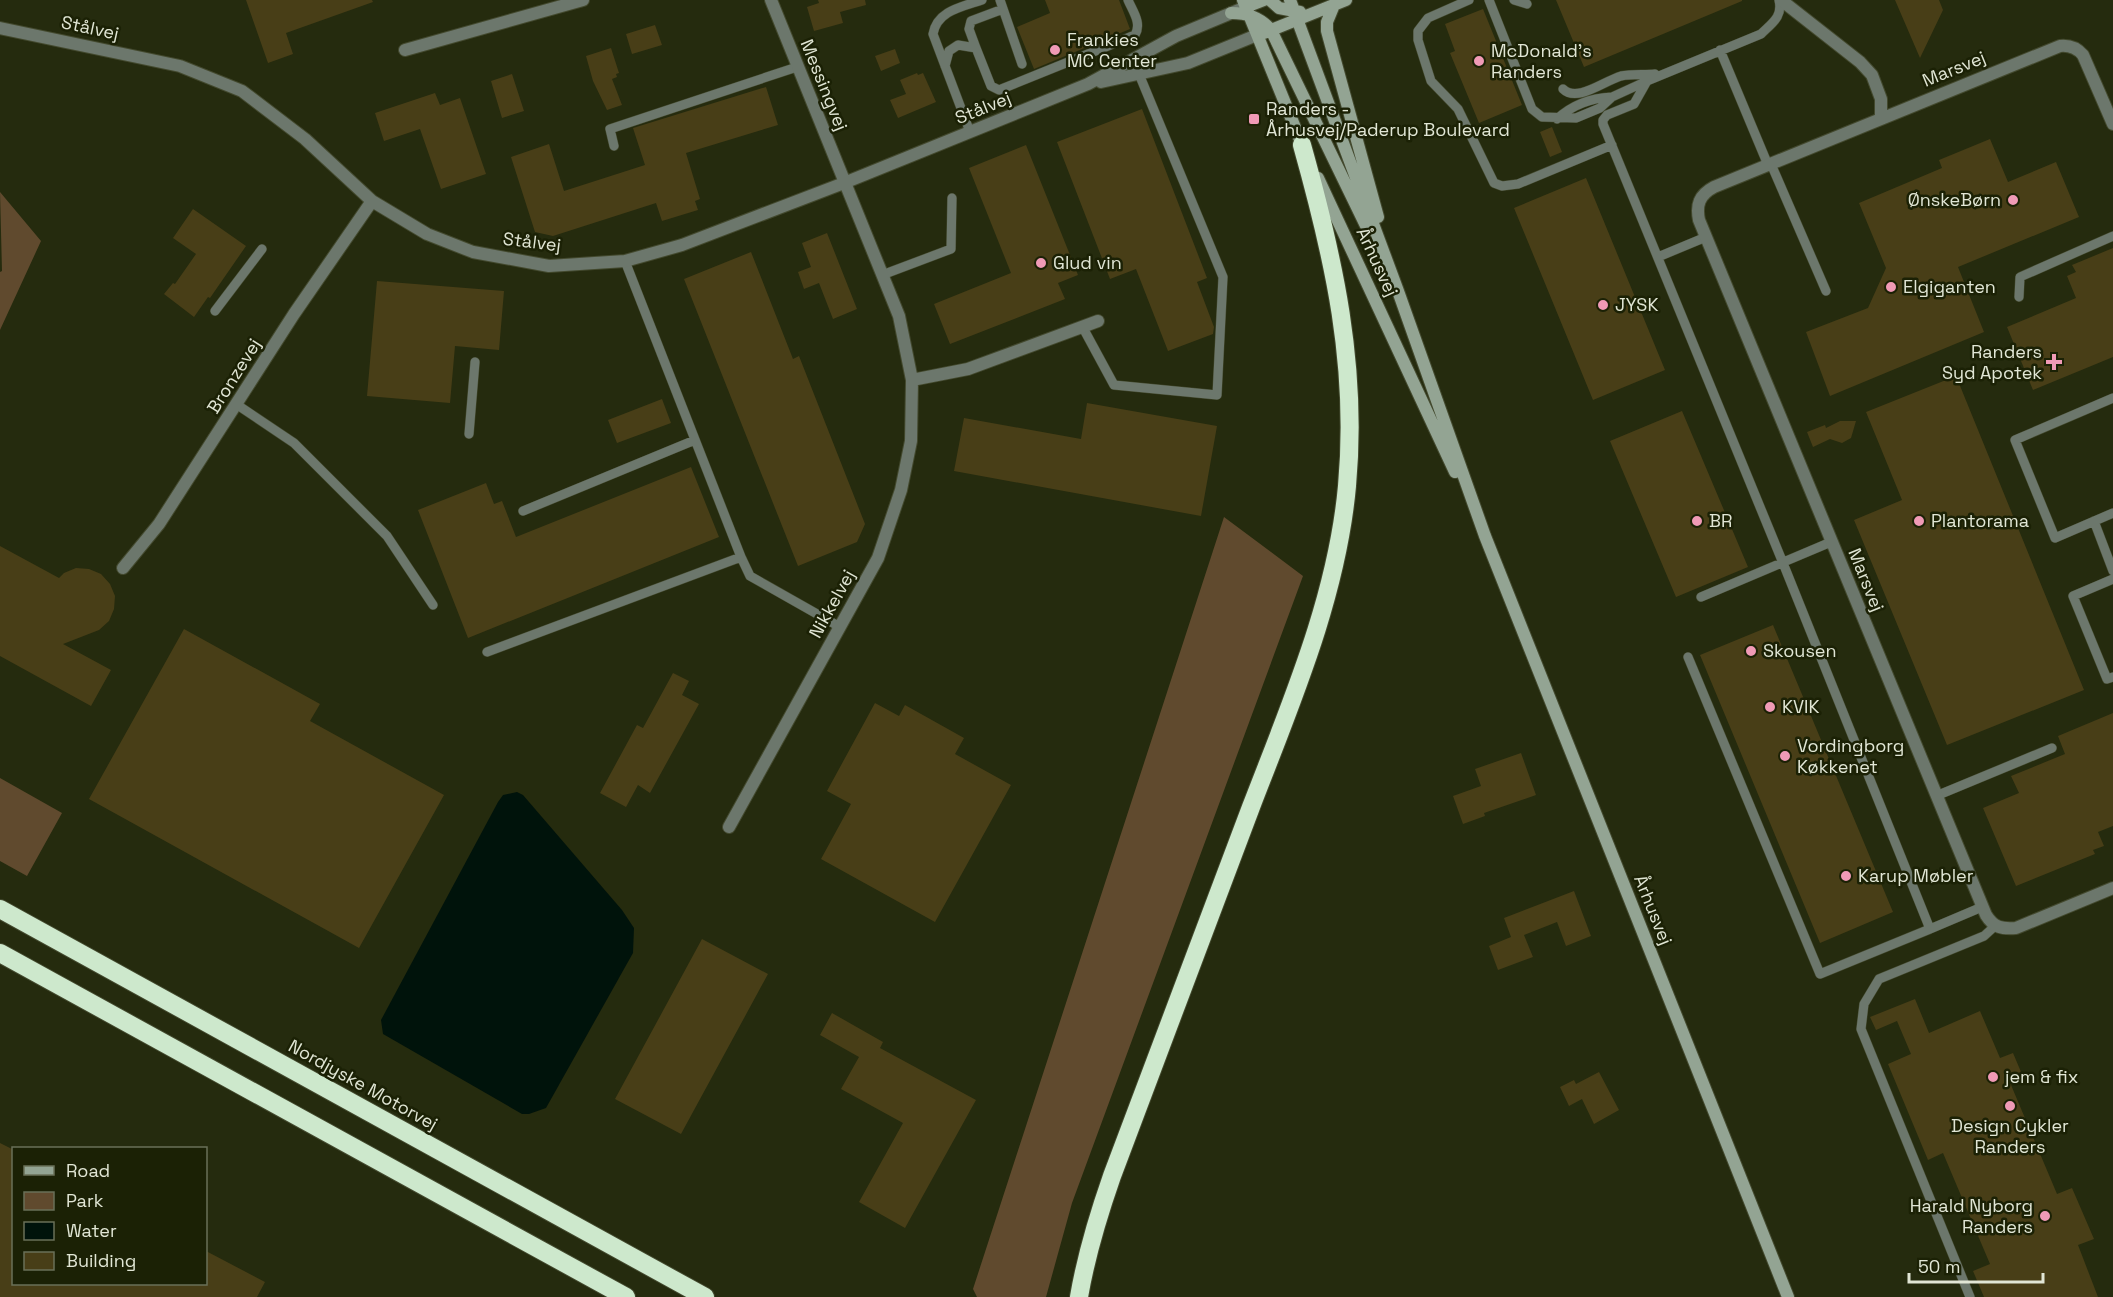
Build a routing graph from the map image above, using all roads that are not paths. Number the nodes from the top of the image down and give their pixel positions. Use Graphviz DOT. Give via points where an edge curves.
graph roads {
  1 [pos="583,0"];
  2 [pos="771,0"];
  3 [pos="982,0"];
  4 [pos="1128,0"];
  5 [pos="1264,0"];
  6 [pos="1270,0"];
  7 [pos="1346,0"];
  8 [pos="1469,0"];
  9 [pos="1489,0"];
  10 [pos="1514,0"];
  11 [pos="1780,0"];
  12 [pos="1001,4"];
  13 [pos="1527,4"];
  14 [pos="1334,5"];
  15 [pos="1246,7"];
  16 [pos="1294,11"];
  17 [pos="0,28"];
  18 [pos="1271,30"];
  19 [pos="1257,36"];
  20 [pos="976,48"];
  21 [pos="405,50"];
  22 [pos="1720,51"];
  23 [pos="1022,64"];
  24 [pos="945,66"];
  25 [pos="797,67"];
  26 [pos="1139,74"];
  27 [pos="1663,74"];
  28 [pos="1647,81"];
  29 [pos="1088,84"];
  30 [pos="1563,88"];
  31 [pos="1881,118"];
  32 [pos="2113,124"];
  33 [pos="970,132"];
  34 [pos="1302,145"];
  35 [pos="1612,145"];
  36 [pos="614,146"];
  37 [pos="1770,165"];
  38 [pos="844,183"];
  39 [pos="952,198"];
  40 [pos="372,201"];
  41 [pos="2113,236"];
  42 [pos="1706,237"];
  43 [pos="262,249"];
  44 [pos="1658,257"];
  45 [pos="625,261"];
  46 [pos="882,275"];
  47 [pos="1398,291"];
  48 [pos="1826,291"];
  49 [pos="2019,297"];
  50 [pos="215,311"];
  51 [pos="1098,321"];
  52 [pos="1082,326"];
  53 [pos="475,362"];
  54 [pos="912,380"];
  55 [pos="2113,398"];
  56 [pos="236,404"];
  57 [pos="469,434"];
  58 [pos="695,440"];
  59 [pos="523,511"];
  60 [pos="2113,513"];
  61 [pos="2094,521"];
  62 [pos="1485,536"];
  63 [pos="1831,542"];
  64 [pos="741,557"];
  65 [pos="1783,562"];
  66 [pos="123,568"];
  67 [pos="2113,571"];
  68 [pos="2113,579"];
  69 [pos="1701,597"];
  70 [pos="432,605"];
  71 [pos="840,627"];
  72 [pos="487,652"];
  73 [pos="1688,657"];
  74 [pos="2113,677"];
  75 [pos="2052,748"];
  76 [pos="1936,796"];
  77 [pos="729,827"];
  78 [pos="2113,888"];
  79 [pos="1982,908"];
  80 [pos="0,909"];
  81 [pos="1995,926"];
  82 [pos="1930,929"];
  83 [pos="0,953"];
  84 [pos="626,1297"];
  85 [pos="705,1297"];
  86 [pos="1079,1297"];
  87 [pos="1788,1297"];
  88 [pos="1970,1297"];
  1 -- 21 [label="street"];
  2 -- 25 [label="street, Messingvej"];
  3 -- 24 [label="lane" via="942,15 935,24 933,34"];
  4 -- 20 [label="lane" via="1138,23 1135,35 999,90 991,86"];
  5 -- 15 [label="main road"];
  6 -- 16 [label="main road" via="1279,8"];
  7 -- 14 [label="main road"];
  8 -- 35 [label="lane" via="1428,18 1418,32 1419,46 1431,81 1458,109 1494,183 1518,184"];
  9 -- 28 [label="lane" via="1532,109 1542,117 1557,118 1596,97 1612,97"];
  10 -- 13 [label="lane"];
  11 -- 22 [label="lane" via="1780,13 1761,34"];
  11 -- 31 [label="street" via="1872,75 1881,99"];
  12 -- 20 [label="lane" via="971,21 969,29"];
  12 -- 23 [label="lane"];
  14 -- 16 [label="main road"];
  14 -- 47 [label="main road" via="1327,31"];
  15 -- 18 [label="main road"];
  15 -- 19 [label="main road, Århusvej"];
  15 -- 29 [label="street, Stålvej" via="1176,36"];
  16 -- 18 [label="main road"];
  16 -- 47 [label="main road, Århusvej"];
  17 -- 40 [label="street, Stålvej" via="180,66 242,91 306,139"];
  18 -- 19 [label="main road"];
  18 -- 47 [label="main road"];
  19 -- 26 [label="street, Stålvej" via="1188,63"];
  19 -- 34 [label="main road, Århusvej"];
  20 -- 24 [label="lane" via="958,45 950,51"];
  22 -- 27 [label="lane"];
  22 -- 37 [label="lane"];
  24 -- 33 [label="lane"];
  25 -- 36 [label="lane" via="610,129"];
  25 -- 38 [label="street, Messingvej"];
  26 -- 29 [label="street, Stålvej"];
  26 -- 52 [label="lane" via="1223,277 1217,395 1114,384"];
  27 -- 28 [label="lane"];
  27 -- 30 [label="lane" via="1622,76 1577,94 1567,93"];
  28 -- 35 [label="lane" via="1634,104 1603,120"];
  29 -- 33 [label="street, Stålvej"];
  31 -- 32 [label="street, Marsvej" via="2054,47 2066,46 2083,55"];
  31 -- 37 [label="street, Marsvej"];
  33 -- 38 [label="street, Stålvej"];
  34 -- 62 [label="main road, Århusvej"];
  34 -- 86 [label="highway" via="1324,226 1344,331 1349,454 1339,539 1293,698 1112,1176"];
  35 -- 44 [label="lane"];
  37 -- 42 [label="street, Marsvej" via="1706,191 1697,209"];
  37 -- 48 [label="lane"];
  38 -- 45 [label="street, Stålvej" via="682,245"];
  38 -- 46 [label="street, Nikkelvej"];
  39 -- 46 [label="lane" via="951,249"];
  40 -- 45 [label="street, Stålvej" via="427,234 473,252 549,266"];
  40 -- 56 [label="street, Bronzevej"];
  41 -- 49 [label="lane" via="2020,277"];
  42 -- 44 [label="lane"];
  42 -- 63 [label="street, Marsvej"];
  43 -- 50 [label="lane"];
  44 -- 65 [label="lane"];
  45 -- 58 [label="lane"];
  46 -- 54 [label="street, Nikkelvej" via="899,316"];
  47 -- 62 [label="main road, Århusvej"];
  51 -- 52 [label="street"];
  52 -- 54 [label="street" via="968,369"];
  53 -- 57 [label="lane"];
  54 -- 71 [label="street, Nikkelvej" via="911,441 901,490 878,558"];
  55 -- 61 [label="lane" via="2015,440 2055,538"];
  56 -- 66 [label="street, Bronzevej" via="159,524"];
  56 -- 70 [label="lane" via="294,443 387,536"];
  58 -- 59 [label="lane"];
  58 -- 64 [label="lane"];
  60 -- 61 [label="lane"];
  61 -- 67 [label="lane"];
  62 -- 87 [label="main road, Århusvej"];
  63 -- 65 [label="lane"];
  63 -- 76 [label="street, Marsvej"];
  64 -- 71 [label="lane" via="750,576"];
  64 -- 72 [label="lane"];
  65 -- 69 [label="lane"];
  65 -- 82 [label="lane"];
  68 -- 74 [label="lane" via="2073,596 2108,679"];
  71 -- 77 [label="street, Nikkelvej"];
  73 -- 82 [label="lane" via="1820,974"];
  75 -- 76 [label="lane"];
  76 -- 79 [label="street, Marsvej"];
  78 -- 81 [label="street" via="2016,928"];
  79 -- 81 [label="street, Marsvej"];
  79 -- 82 [label="lane"];
  80 -- 85 [label="highway, Nordjyske Motorvej"];
  81 -- 88 [label="lane" via="1984,936 1879,979 1864,1004 1861,1029"];
  83 -- 84 [label="highway"];
}
